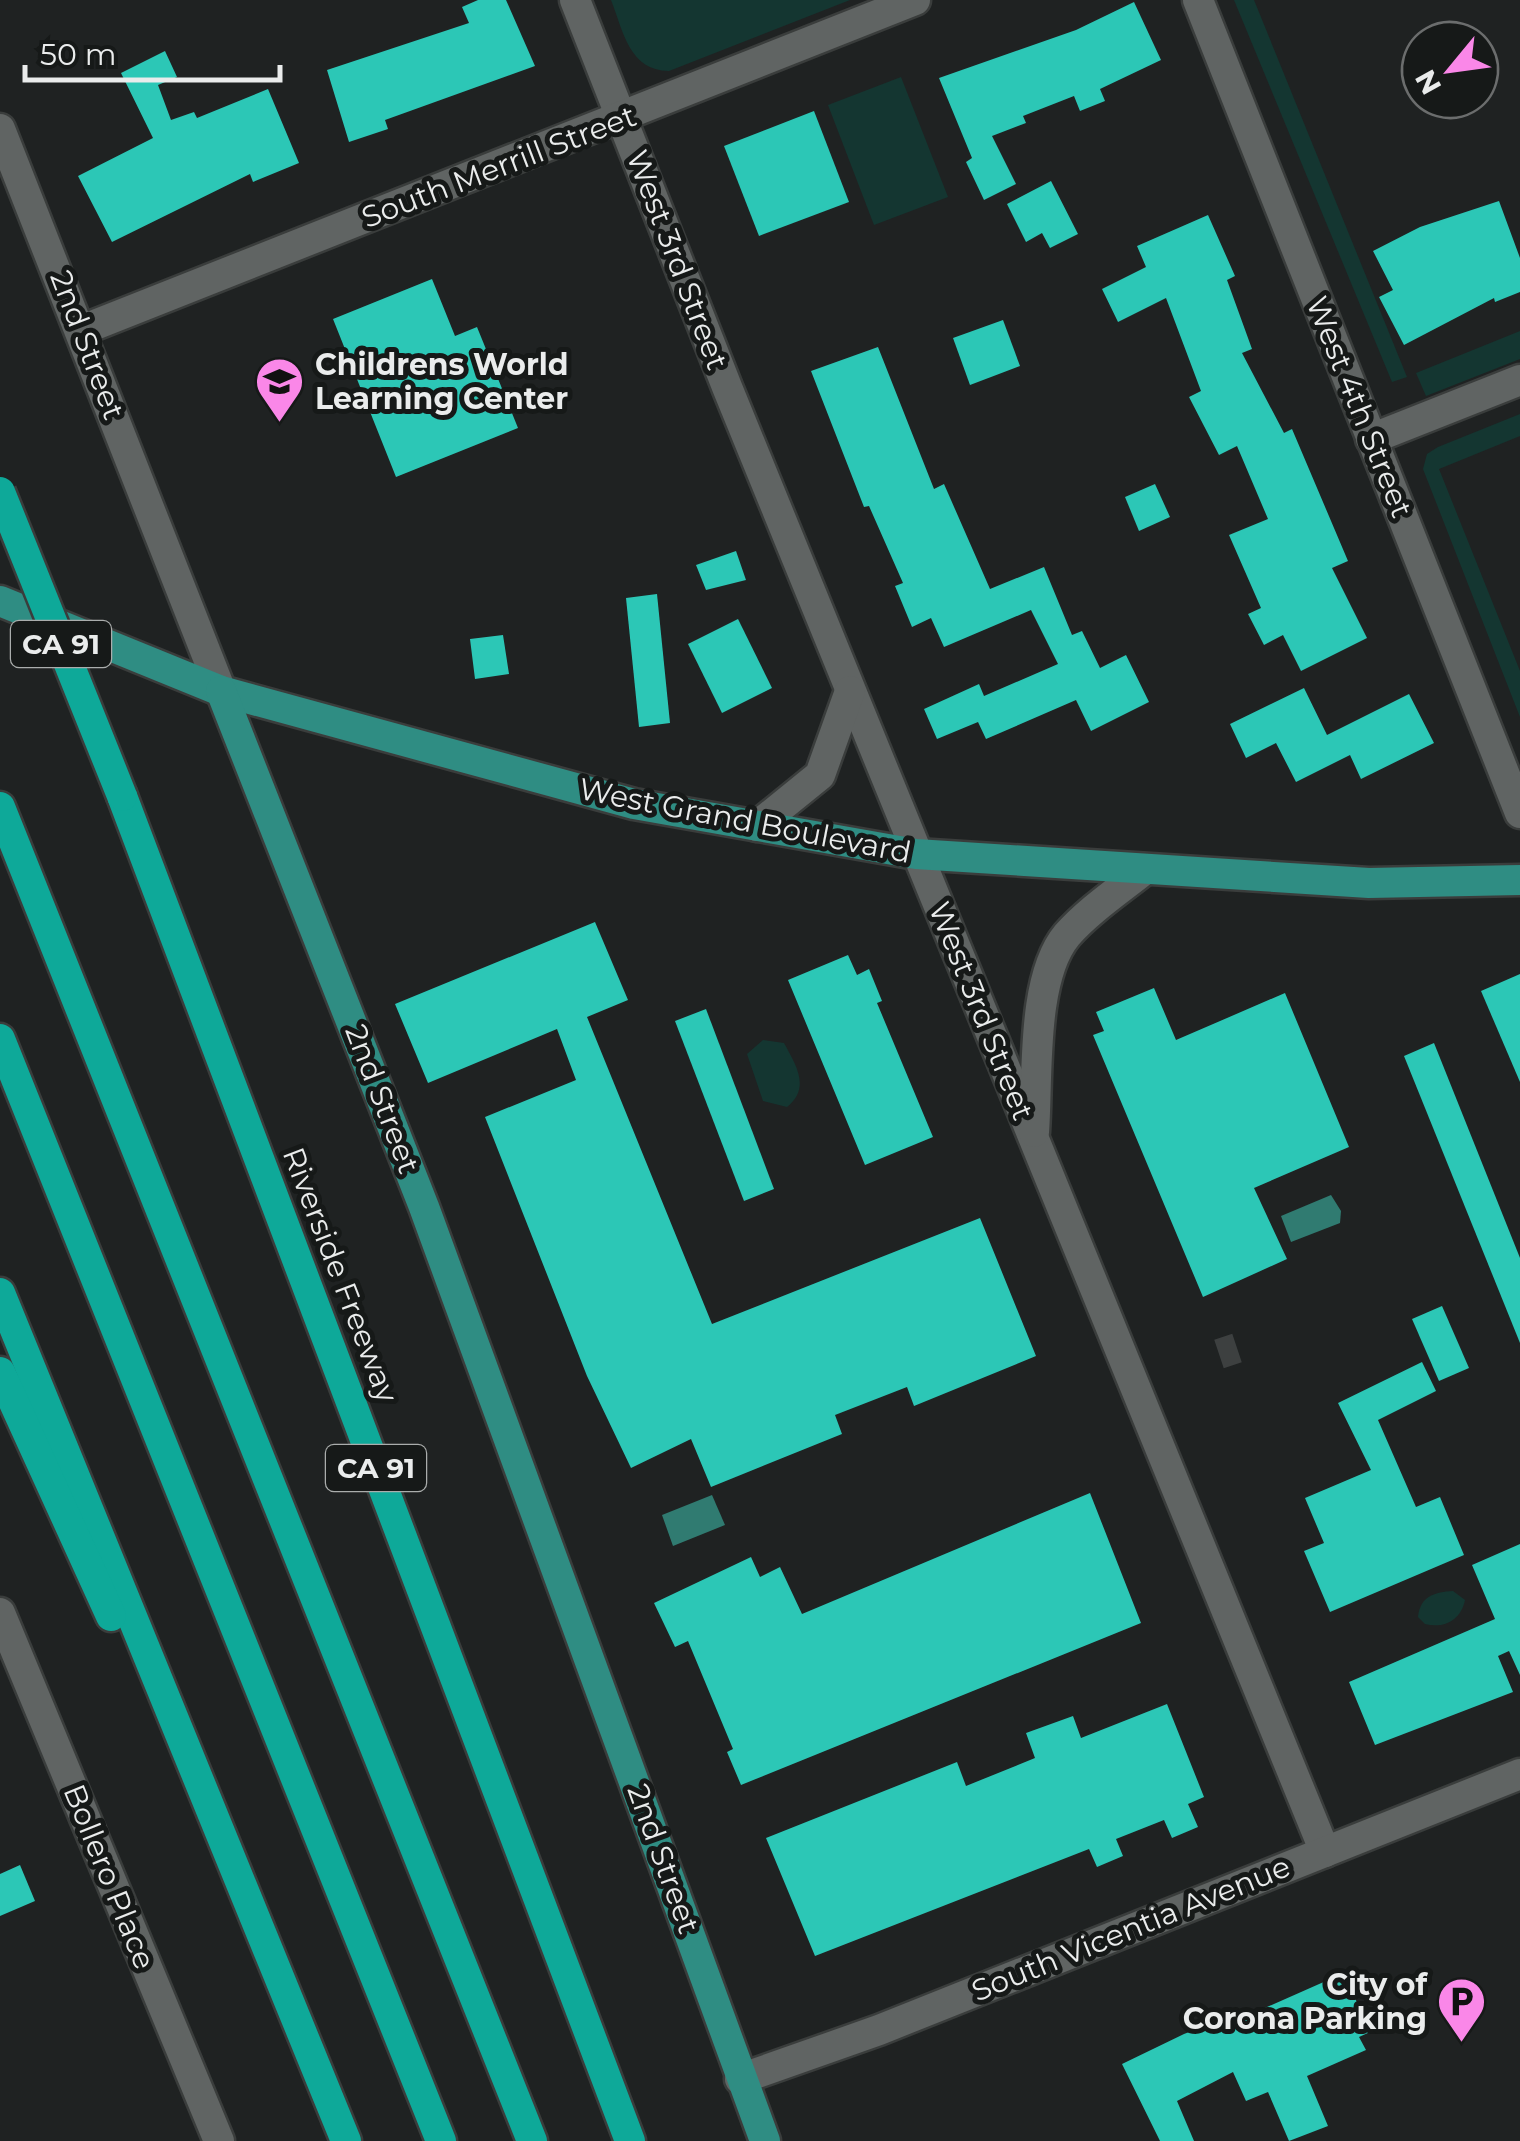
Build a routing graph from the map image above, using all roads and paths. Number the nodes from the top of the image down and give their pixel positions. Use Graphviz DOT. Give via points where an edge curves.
graph roads {
  1 [pos="576,0"];
  2 [pos="915,0"];
  3 [pos="1198,0"];
  4 [pos="623,119"];
  5 [pos="0,129"];
  6 [pos="82,330"];
  7 [pos="1520,380"];
  8 [pos="1371,438"];
  9 [pos="0,492"];
  10 [pos="0,600"];
  11 [pos="221,691"];
  12 [pos="850,691"];
  13 [pos="0,807"];
  14 [pos="1520,814"];
  15 [pos="756,826"];
  16 [pos="916,854"];
  17 [pos="1144,870"];
  18 [pos="1520,880"];
  19 [pos="0,1039"];
  20 [pos="1034,1140"];
  21 [pos="0,1293"];
  22 [pos="0,1372"];
  23 [pos="0,1612"];
  24 [pos="1520,1774"];
  25 [pos="1325,1852"];
  26 [pos="740,2078"];
  27 [pos="323,2084"];
  28 [pos="218,2141"];
  29 [pos="346,2141"];
  30 [pos="441,2141"];
  31 [pos="532,2141"];
  32 [pos="630,2141"];
  33 [pos="764,2141"];
  1 -- 4 [label="street, West 3rd Street"];
  2 -- 4 [label="street, South Merrill Street"];
  3 -- 8 [label="street, West 4th Street"];
  4 -- 6 [label="street, South Merrill Street"];
  4 -- 12 [label="street, West 3rd Street"];
  5 -- 6 [label="street, 2nd Street"];
  6 -- 11 [label="street, 2nd Street"];
  7 -- 8 [label="street"];
  8 -- 14 [label="street, West 4th Street"];
  9 -- 32 [label="highway, Riverside Freeway / CA 91, bridge" via="122,796"];
  10 -- 11 [label="main road, West Grand Boulevard"];
  11 -- 15 [label="main road, West Grand Boulevard" via="634,804"];
  11 -- 26 [label="main road, 2nd Street" via="424,1207"];
  12 -- 15 [label="street" via="820,774"];
  12 -- 16 [label="street, West 3rd Street"];
  13 -- 31 [label="highway"];
  15 -- 16 [label="main road, West Grand Boulevard"];
  16 -- 17 [label="main road, West Grand Boulevard"];
  16 -- 20 [label="street, West 3rd Street"];
  17 -- 18 [label="main road, West Grand Boulevard" via="1369,883"];
  17 -- 20 [label="street" via="1067,935 1052,958 1044,986"];
  19 -- 30 [label="highway"];
  20 -- 25 [label="street, West 3rd Street"];
  21 -- 27 [label="highway"];
  22 -- 27 [label="highway"];
  23 -- 28 [label="street, Bollero Place"];
  24 -- 25 [label="street, South Vicentia Avenue"];
  25 -- 26 [label="street, South Vicentia Avenue" via="879,2030"];
  26 -- 33 [label="main road, 2nd Street"];
  27 -- 29 [label="highway"];
}
